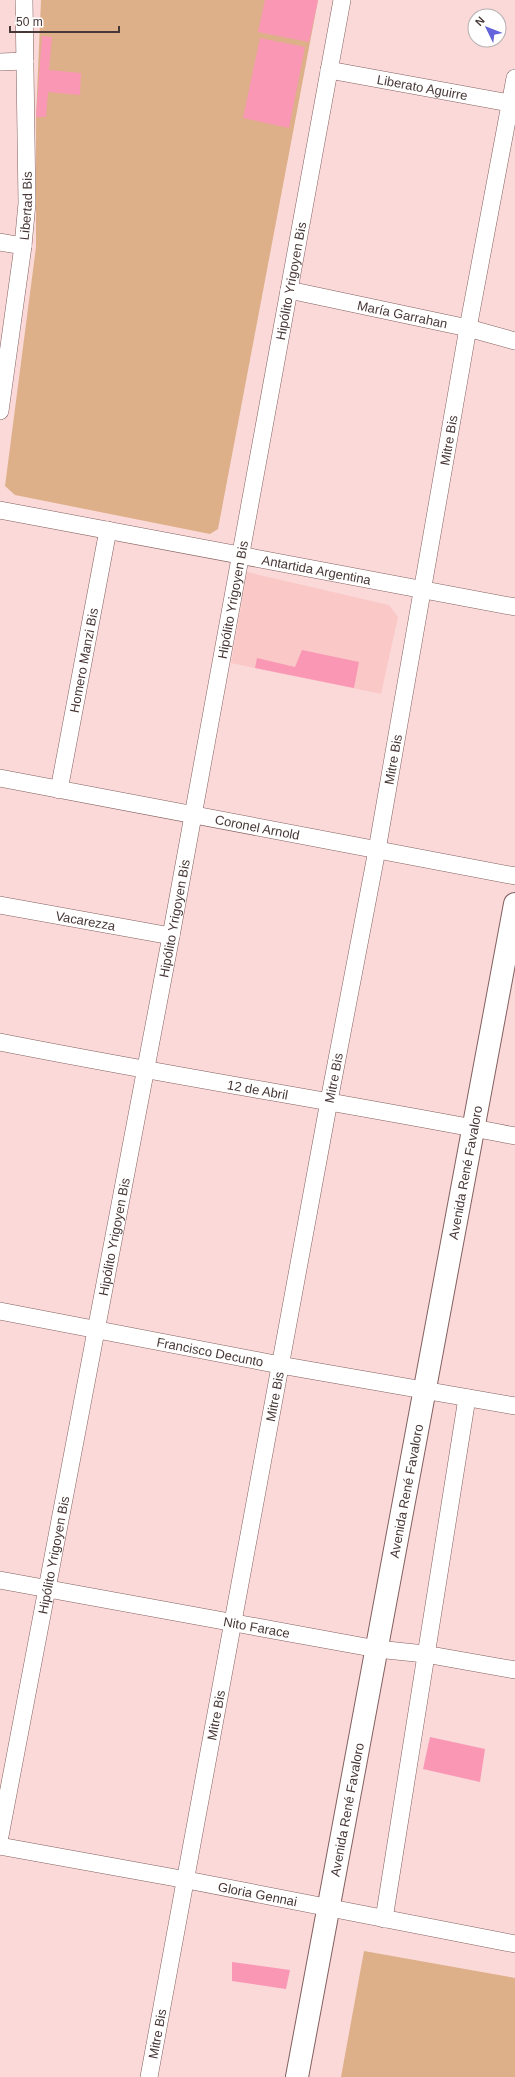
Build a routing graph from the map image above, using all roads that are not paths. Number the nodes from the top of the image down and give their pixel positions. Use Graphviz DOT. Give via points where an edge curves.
graph roads {
  1 [pos="24,0"];
  2 [pos="342,0"];
  3 [pos="25,61"];
  4 [pos="0,62"];
  5 [pos="329,70"];
  6 [pos="515,78"];
  7 [pos="513,103"];
  8 [pos="0,242"];
  9 [pos="23,246"];
  10 [pos="289,290"];
  11 [pos="468,328"];
  12 [pos="515,341"];
  13 [pos="3,375"];
  14 [pos="0,411"];
  15 [pos="0,510"];
  16 [pos="108,530"];
  17 [pos="240,555"];
  18 [pos="423,590"];
  19 [pos="515,607"];
  20 [pos="0,778"];
  21 [pos="59,790"];
  22 [pos="193,815"];
  23 [pos="377,850"];
  24 [pos="515,876"];
  25 [pos="515,904"];
  26 [pos="0,905"];
  27 [pos="171,936"];
  28 [pos="0,1042"];
  29 [pos="145,1071"];
  30 [pos="329,1101"];
  31 [pos="474,1128"];
  32 [pos="515,1136"];
  33 [pos="0,1311"];
  34 [pos="96,1331"];
  35 [pos="280,1365"];
  36 [pos="425,1391"];
  37 [pos="467,1398"];
  38 [pos="515,1406"];
  39 [pos="0,1580"];
  40 [pos="47,1589"];
  41 [pos="232,1622"];
  42 [pos="376,1649"];
  43 [pos="425,1654"];
  44 [pos="515,1670"];
  45 [pos="0,1836"];
  46 [pos="0,1846"];
  47 [pos="187,1880"];
  48 [pos="329,1908"];
  49 [pos="384,1919"];
  50 [pos="515,1944"];
  51 [pos="149,2077"];
  52 [pos="297,2077"];
  1 -- 3 [label="street, Libertad Bis"];
  2 -- 5 [label="street, Hipólito Yrigoyen Bis"];
  3 -- 4 [label="street"];
  3 -- 9 [label="street, Libertad Bis" via="27,203"];
  5 -- 7 [label="street, Liberato Aguirre"];
  5 -- 10 [label="street, Hipólito Yrigoyen Bis"];
  6 -- 7 [label="street, Mitre Bis"];
  7 -- 11 [label="street, Mitre Bis"];
  8 -- 9 [label="street"];
  9 -- 13 [label="street, Libertad Bis"];
  10 -- 11 [label="street, María Garrahan"];
  10 -- 17 [label="street, Hipólito Yrigoyen Bis"];
  11 -- 12 [label="street, María Garrahan"];
  11 -- 18 [label="street, Mitre Bis"];
  13 -- 14 [label="street, Libertad Bis"];
  15 -- 16 [label="street, Antartida Argentina"];
  16 -- 17 [label="street, Antartida Argentina"];
  16 -- 21 [label="street, Homero Manzi Bis"];
  17 -- 18 [label="street, Antartida Argentina"];
  17 -- 22 [label="street, Hipólito Yrigoyen Bis"];
  18 -- 19 [label="street, Antartida Argentina"];
  18 -- 23 [label="street, Mitre Bis"];
  20 -- 21 [label="street, Coronel Arnold"];
  21 -- 22 [label="street, Coronel Arnold"];
  22 -- 23 [label="street, Coronel Arnold"];
  22 -- 27 [label="street, Hipólito Yrigoyen Bis"];
  23 -- 24 [label="street, Coronel Arnold"];
  23 -- 30 [label="street, Mitre Bis"];
  25 -- 31 [label="main road, Avenida René Favaloro"];
  26 -- 27 [label="street, Vacarezza"];
  27 -- 29 [label="street, Hipólito Yrigoyen Bis"];
  28 -- 29 [label="street, 12 de Abril"];
  29 -- 30 [label="street, 12 de Abril"];
  29 -- 34 [label="street, Hipólito Yrigoyen Bis"];
  30 -- 31 [label="street, 12 de Abril"];
  30 -- 35 [label="street, Mitre Bis"];
  31 -- 32 [label="street, 12 de Abril"];
  31 -- 36 [label="main road, Avenida René Favaloro"];
  33 -- 34 [label="street, Francisco Decunto"];
  34 -- 35 [label="street, Francisco Decunto"];
  34 -- 40 [label="street, Hipólito Yrigoyen Bis"];
  35 -- 36 [label="street, Francisco Decunto"];
  35 -- 41 [label="street, Mitre Bis"];
  36 -- 37 [label="street, Francisco Decunto"];
  36 -- 42 [label="main road, Avenida René Favaloro"];
  37 -- 38 [label="street, Francisco Decunto"];
  37 -- 43 [label="street"];
  39 -- 40 [label="street, Nito Farace"];
  40 -- 41 [label="street, Nito Farace"];
  40 -- 45 [label="street, Hipólito Yrigoyen Bis"];
  41 -- 42 [label="street, Nito Farace"];
  41 -- 47 [label="street, Mitre Bis"];
  42 -- 43 [label="street, Nito Farace"];
  42 -- 48 [label="main road, Avenida René Favaloro"];
  43 -- 44 [label="street, Nito Farace"];
  43 -- 49 [label="street"];
  46 -- 47 [label="street, Gloria Gennai"];
  47 -- 48 [label="street, Gloria Gennai"];
  47 -- 51 [label="street, Mitre Bis"];
  48 -- 49 [label="street, Gloria Gennai"];
  48 -- 52 [label="main road, Avenida René Favaloro"];
  49 -- 50 [label="street, Gloria Gennai"];
}
